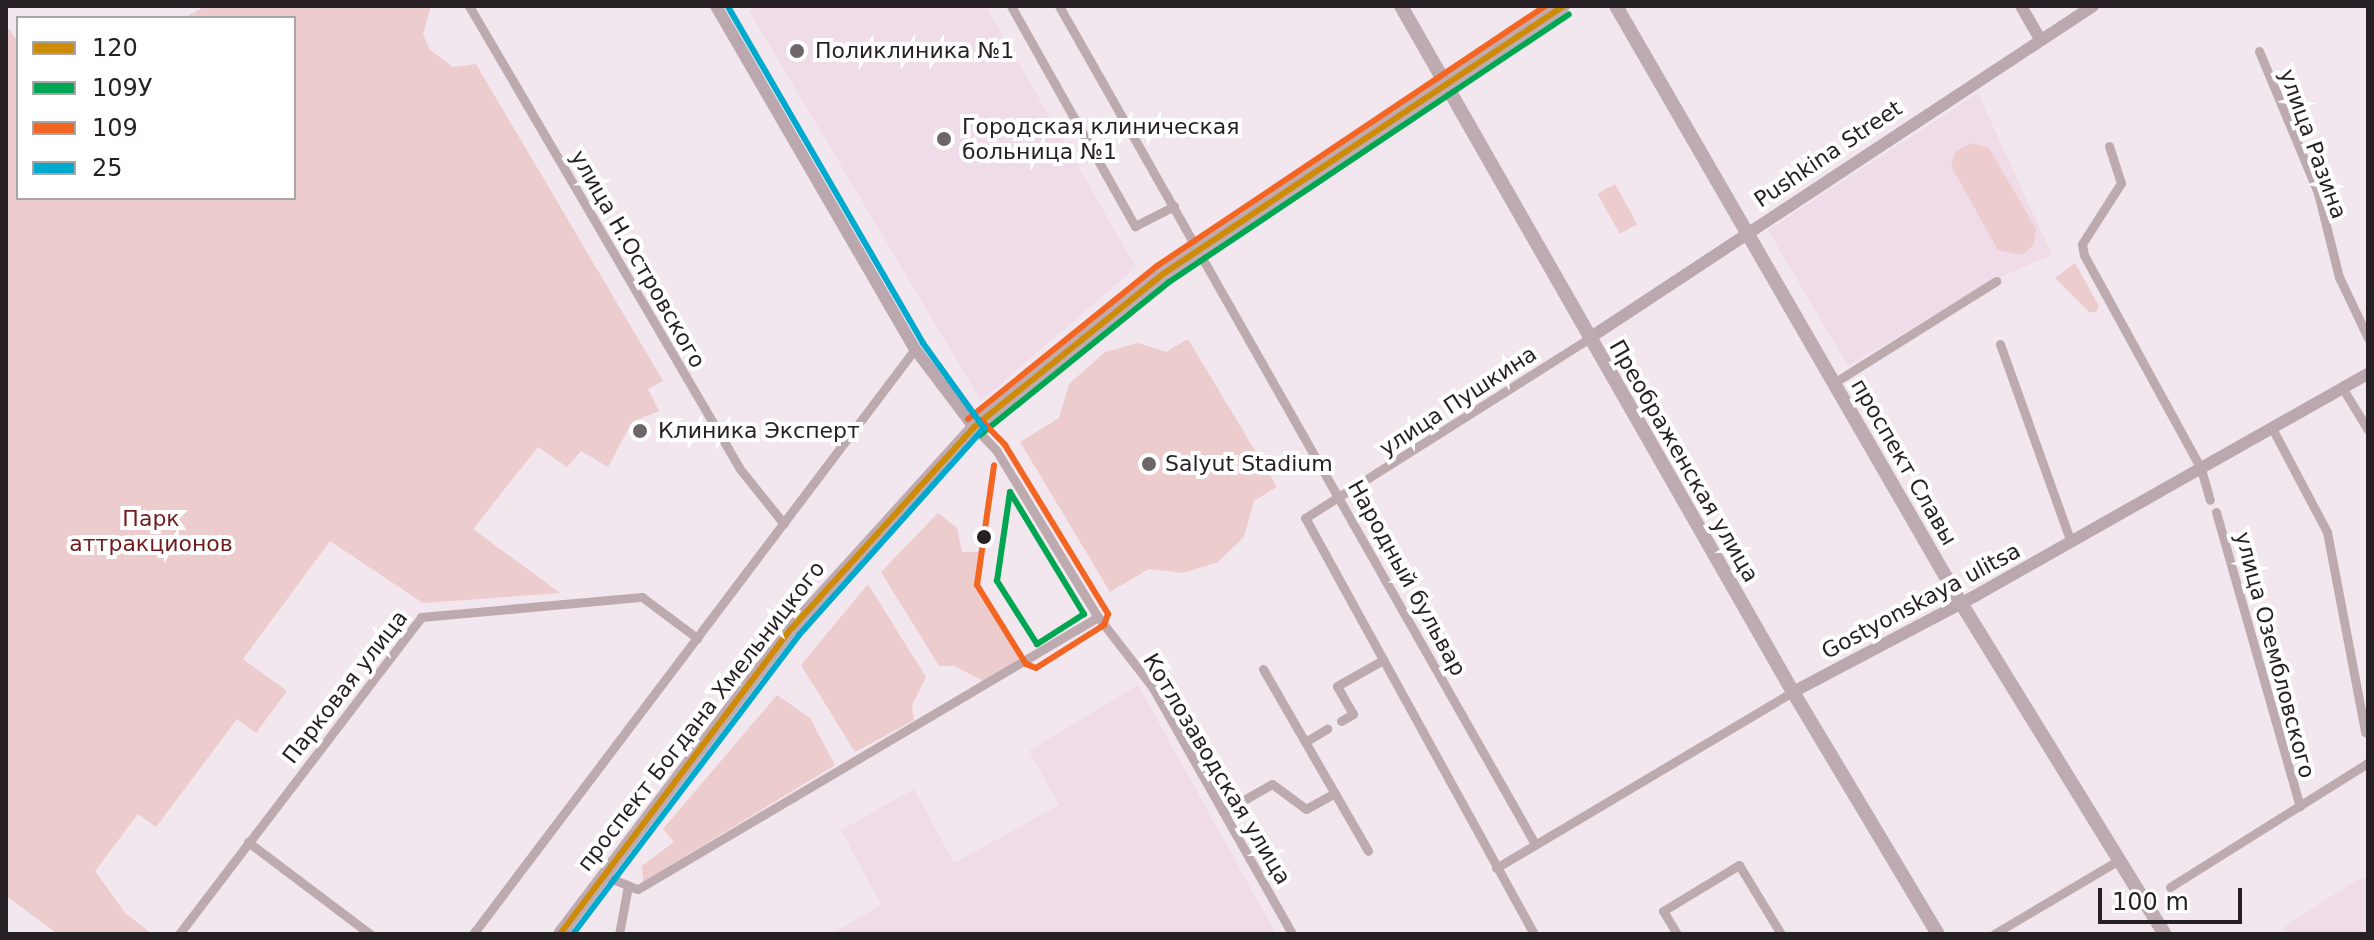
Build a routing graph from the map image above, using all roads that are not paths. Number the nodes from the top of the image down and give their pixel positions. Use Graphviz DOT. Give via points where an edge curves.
graph roads {
  1 [pos="469,6"];
  2 [pos="716,6"];
  3 [pos="1011,6"];
  4 [pos="1059,6"];
  5 [pos="1401,6"];
  6 [pos="1563,6"];
  7 [pos="1616,6"];
  8 [pos="2021,6"];
  9 [pos="2093,6"];
  10 [pos="2039,37"];
  11 [pos="2259,51"];
  12 [pos="1447,84"];
  13 [pos="2109,146"];
  14 [pos="1174,206"];
  15 [pos="1744,234"];
  16 [pos="1199,250"];
  17 [pos="1996,281"];
  18 [pos="2368,338"];
  19 [pos="1588,339"];
  20 [pos="2000,344"];
  21 [pos="915,349"];
  22 [pos="2368,374"];
  23 [pos="1832,384"];
  24 [pos="2343,389"];
  25 [pos="971,430"];
  26 [pos="2273,430"];
  27 [pos="2368,430"];
  28 [pos="2201,469"];
  29 [pos="1341,497"];
  30 [pos="2210,500"];
  31 [pos="2216,512"];
  32 [pos="784,524"];
  33 [pos="2071,542"];
  34 [pos="1961,603"];
  35 [pos="1098,617"];
  36 [pos="697,638"];
  37 [pos="1383,660"];
  38 [pos="1263,669"];
  39 [pos="1793,692"];
  40 [pos="1341,721"];
  41 [pos="1327,729"];
  42 [pos="2365,732"];
  43 [pos="1305,742"];
  44 [pos="2368,763"];
  45 [pos="1335,793"];
  46 [pos="2300,806"];
  47 [pos="1223,812"];
  48 [pos="248,842"];
  49 [pos="1535,844"];
  50 [pos="1368,851"];
  51 [pos="2119,860"];
  52 [pos="1496,868"];
  53 [pos="605,876"];
  54 [pos="628,886"];
  55 [pos="2170,887"];
  56 [pos="179,934"];
  57 [pos="370,934"];
  58 [pos="473,934"];
  59 [pos="560,934"];
  60 [pos="619,934"];
  61 [pos="1292,934"];
  62 [pos="1534,934"];
  63 [pos="1677,934"];
  64 [pos="1781,934"];
  65 [pos="1938,934"];
  66 [pos="1994,934"];
  67 [pos="2165,934"];
  1 -- 32 [label="street, улица Н.Островского" via="740,469"];
  2 -- 21 [label="street"];
  3 -- 14 [label="street" via="1135,226"];
  4 -- 14 [label="street, Народный бульвар"];
  5 -- 12 [label="main road, Преображенская улица"];
  6 -- 12 [label="main road, проспект Богдана Хмельницкого"];
  7 -- 15 [label="main road, проспект Славы"];
  8 -- 10 [label="street"];
  9 -- 10 [label="street, Pushkina Street"];
  10 -- 15 [label="street, Pushkina Street"];
  11 -- 18 [label="street, улица Разина" via="2318,193 2339,277"];
  12 -- 16 [label="main road, проспект Богдана Хмельницкого"];
  12 -- 19 [label="main road, Преображенская улица"];
  13 -- 28 [label="street" via="2121,183 2082,244 2084,255"];
  14 -- 16 [label="street, Народный бульвар"];
  15 -- 19 [label="street, Pushkina Street"];
  15 -- 23 [label="main road, проспект Славы"];
  16 -- 25 [label="main road, проспект Богдана Хмельницкого" via="1098,322"];
  16 -- 29 [label="street, Народный бульвар"];
  17 -- 23 [label="street"];
  19 -- 29 [label="street, улица Пушкина"];
  19 -- 39 [label="main road, Преображенская улица"];
  20 -- 33 [label="street"];
  21 -- 25 [label="street"];
  21 -- 32 [label="street"];
  22 -- 24 [label="street, Gostyonskaya ulitsa"];
  23 -- 34 [label="main road, проспект Славы"];
  24 -- 26 [label="street, Gostyonskaya ulitsa"];
  24 -- 27 [label="street"];
  25 -- 35 [label="street, Котлозаводская улица" via="1004,463"];
  25 -- 53 [label="main road, проспект Богдана Хмельницкого" via="791,629"];
  26 -- 28 [label="street, Gostyonskaya ulitsa"];
  26 -- 42 [label="street" via="2327,532"];
  28 -- 30 [label="street"];
  28 -- 33 [label="street, Gostyonskaya ulitsa"];
  29 -- 37 [label="street, улица Пушкина" via="1305,518"];
  29 -- 49 [label="street, Народный бульвар"];
  31 -- 46 [label="street, улица Озембловского"];
  32 -- 36 [label="street"];
  33 -- 34 [label="street, Gostyonskaya ulitsa"];
  34 -- 39 [label="street, Gostyonskaya ulitsa"];
  34 -- 51 [label="main road, проспект Славы"];
  35 -- 47 [label="street, Котлозаводская улица" via="1153,688"];
  35 -- 54 [label="street" via="681,866 638,889"];
  36 -- 48 [label="street, Парковая улица" via="642,597 424,616"];
  36 -- 58 [label="street"];
  37 -- 40 [label="street" via="1337,686 1353,714"];
  37 -- 52 [label="street"];
  38 -- 43 [label="street"];
  39 -- 49 [label="street, Gostyonskaya ulitsa"];
  39 -- 65 [label="main road, Преображенская улица"];
  41 -- 43 [label="street"];
  43 -- 45 [label="street"];
  44 -- 46 [label="street"];
  45 -- 47 [label="street" via="1306,809 1272,784"];
  45 -- 50 [label="street"];
  46 -- 55 [label="street"];
  47 -- 61 [label="street, Котлозаводская улица"];
  48 -- 56 [label="street, Парковая улица"];
  48 -- 57 [label="street"];
  49 -- 52 [label="street, Gostyonskaya ulitsa"];
  51 -- 66 [label="street"];
  51 -- 67 [label="main road, проспект Славы"];
  52 -- 62 [label="street"];
  53 -- 54 [label="street"];
  53 -- 59 [label="main road, проспект Богдана Хмельницкого"];
  54 -- 60 [label="street"];
  63 -- 64 [label="street" via="1663,911 1739,865"];
}
